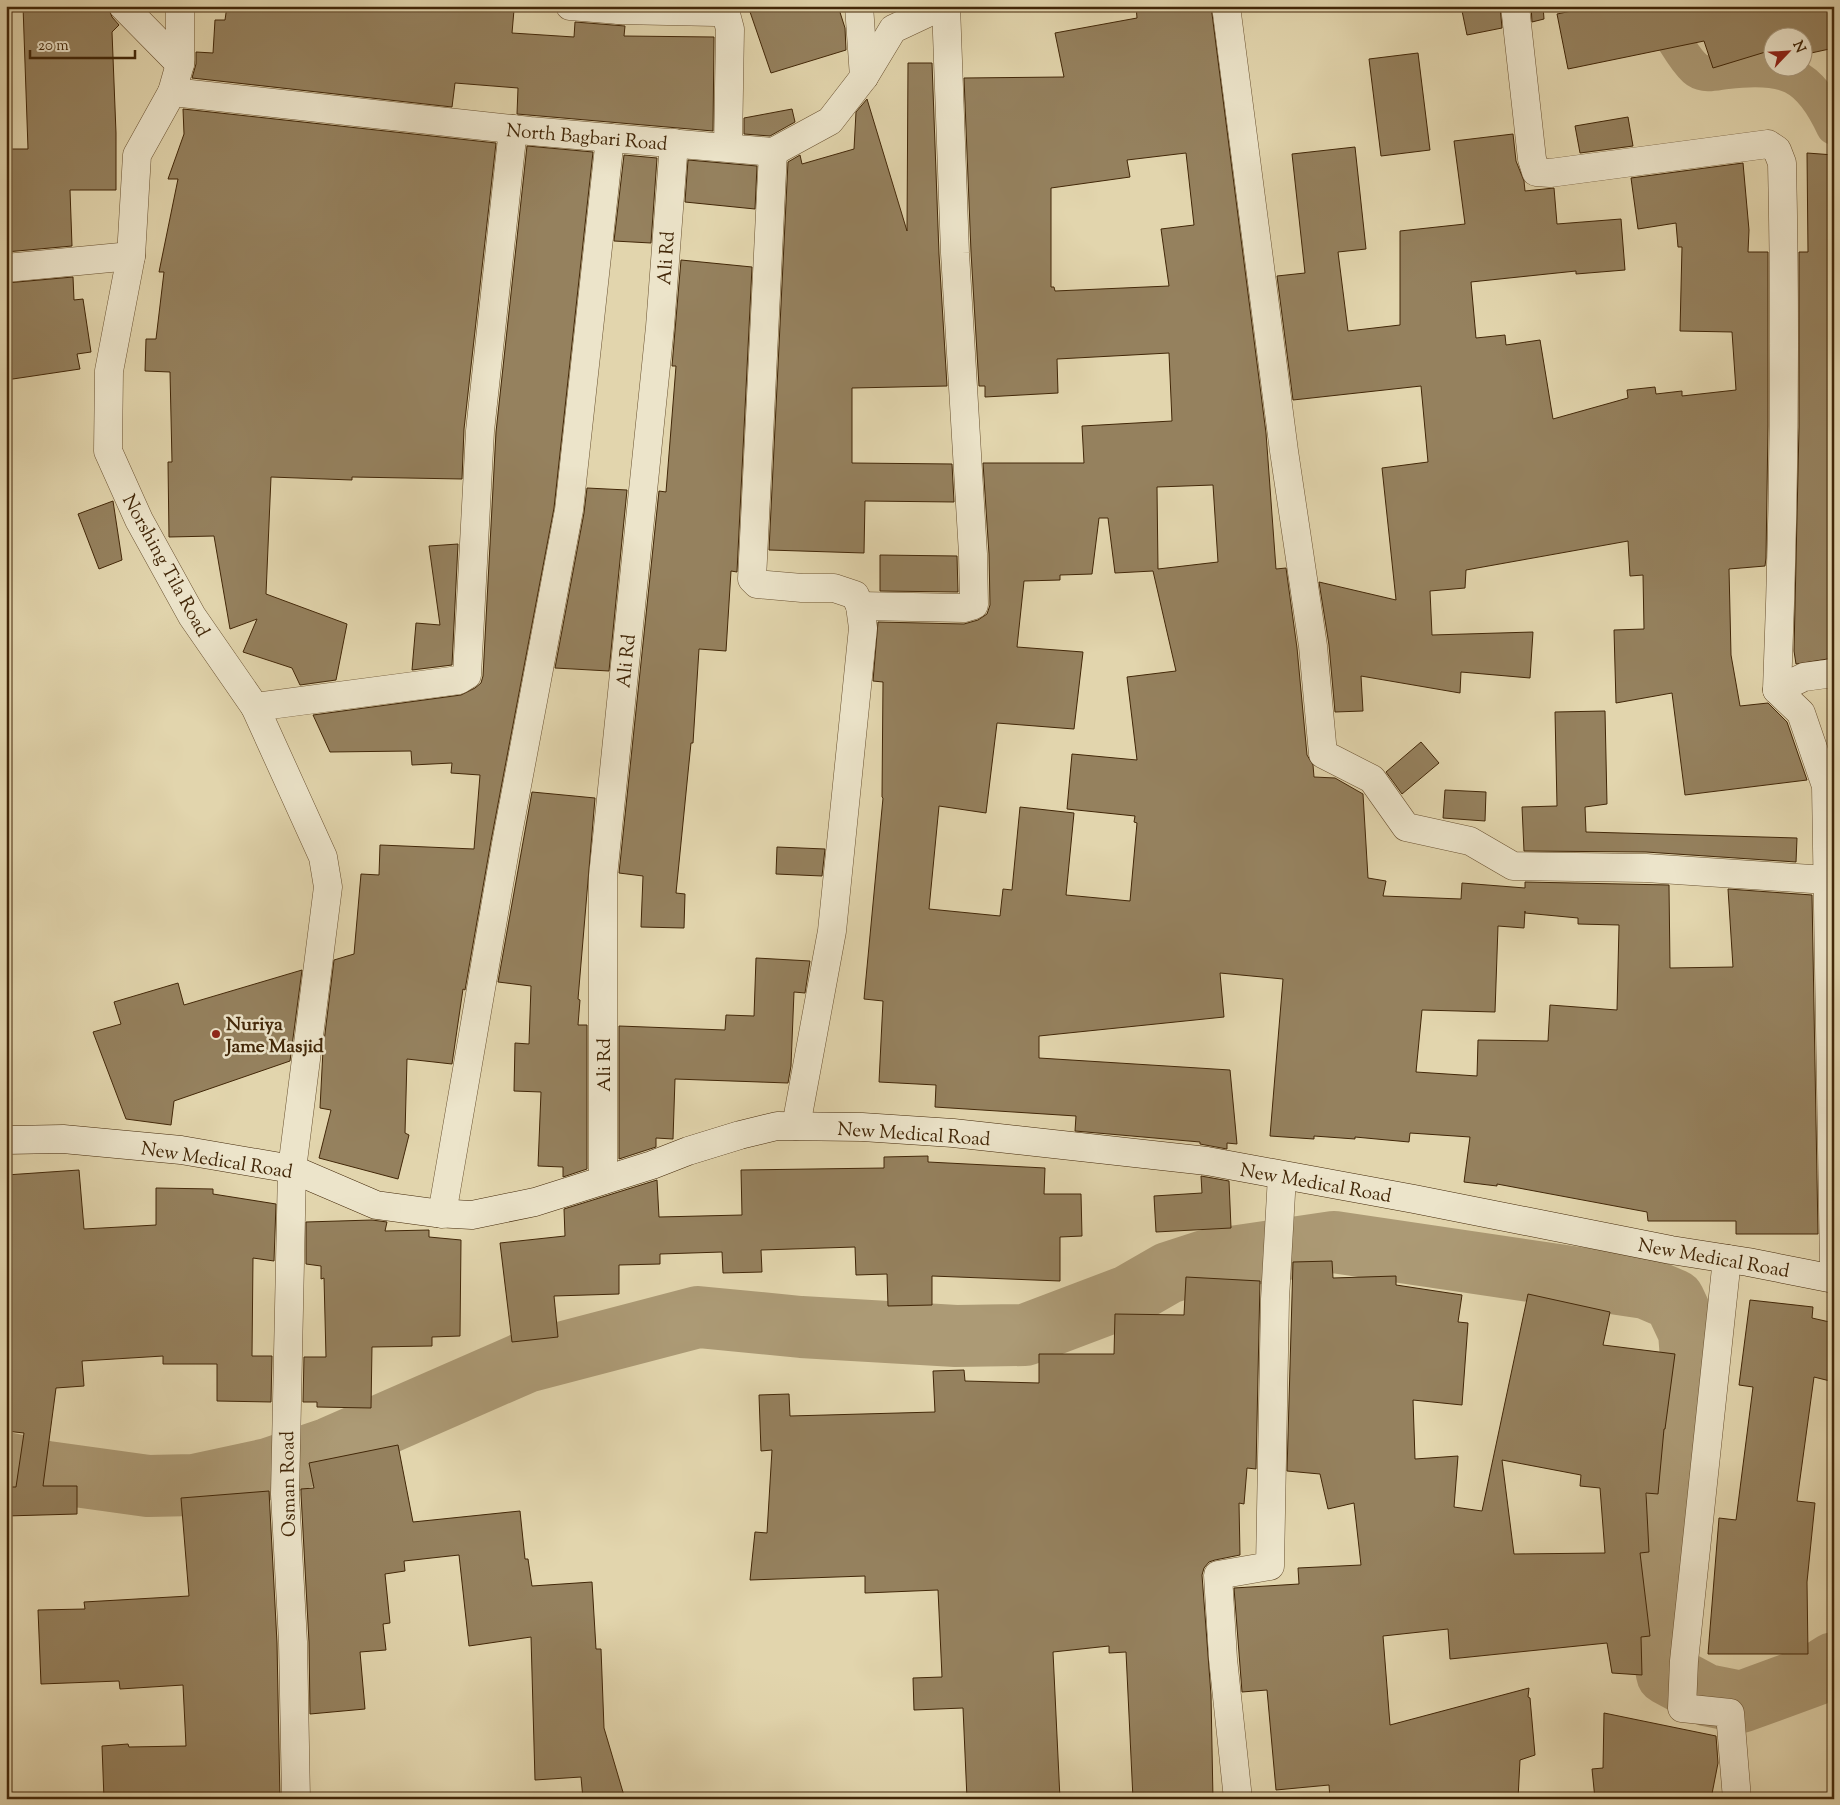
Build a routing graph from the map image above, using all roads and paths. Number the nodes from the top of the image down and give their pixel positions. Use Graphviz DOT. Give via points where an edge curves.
graph roads {
  1 [pos="123,6"];
  2 [pos="180,6"];
  3 [pos="570,6"];
  4 [pos="859,6"];
  5 [pos="942,6"];
  6 [pos="946,6"];
  7 [pos="1226,6"];
  8 [pos="1515,6"];
  9 [pos="619,8"];
  10 [pos="180,64"];
  11 [pos="864,77"];
  12 [pos="172,92"];
  13 [pos="513,130"];
  14 [pos="610,138"];
  15 [pos="674,143"];
  16 [pos="728,148"];
  17 [pos="773,152"];
  18 [pos="131,256"];
  19 [pos="6,268"];
  20 [pos="860,606"];
  21 [pos="1834,673"];
  22 [pos="1777,690"];
  23 [pos="254,707"];
  24 [pos="1827,880"];
  25 [pos="796,1126"];
  26 [pos="6,1140"];
  27 [pos="292,1169"];
  28 [pos="1282,1176"];
  29 [pos="603,1180"];
  30 [pos="442,1214"];
  31 [pos="1727,1259"];
  32 [pos="1834,1267"];
  33 [pos="1834,1279"];
  34 [pos="296,1799"];
  35 [pos="1238,1799"];
  36 [pos="1737,1799"];
  1 -- 10 [label="street"];
  2 -- 10 [label="street, Norshing Tila Road"];
  3 -- 9 [label="street"];
  4 -- 11 [label="street"];
  5 -- 11 [label="street" via="894,29"];
  6 -- 20 [label="street" via="974,605 964,608"];
  7 -- 24 [label="street" via="1312,646 1323,754 1372,779 1406,827 1470,841 1514,866 1646,868"];
  8 -- 22 [label="street" via="1536,172 1550,173 1768,144 1777,150 1782,163 1783,461"];
  9 -- 16 [label="street" via="726,14 730,29"];
  10 -- 12 [label="street, Norshing Tila Road"];
  11 -- 17 [label="street" via="830,121"];
  12 -- 13 [label="street, North Bagbari Road"];
  12 -- 18 [label="street, Norshing Tila Road" via="137,155"];
  13 -- 14 [label="street, North Bagbari Road"];
  13 -- 23 [label="street" via="480,430 466,675 458,680"];
  14 -- 15 [label="street, North Bagbari Road"];
  14 -- 30 [label="street" via="570,510 506,844"];
  15 -- 16 [label="street, North Bagbari Road"];
  15 -- 29 [label="street, Ali Rd" via="660,327 603,876"];
  16 -- 17 [label="street, North Bagbari Road"];
  17 -- 20 [label="street" via="752,579 757,584 834,588 855,595"];
  18 -- 19 [label="street"];
  18 -- 23 [label="street, Norshing Tila Road" via="109,371 108,451 140,520 192,616"];
  20 -- 25 [label="street" via="863,628 832,931"];
  21 -- 22 [label="street" via="1804,677"];
  22 -- 24 [label="street" via="1801,713 1826,786"];
  23 -- 27 [label="street, Norshing Tila Road" via="323,857 328,887"];
  24 -- 32 [label="street"];
  25 -- 28 [label="street, New Medical Road" via="953,1133 1207,1161"];
  25 -- 29 [label="street, New Medical Road" via="777,1126 740,1135"];
  26 -- 27 [label="street, New Medical Road" via="63,1139 181,1150"];
  27 -- 30 [label="street, New Medical Road" via="376,1205"];
  27 -- 34 [label="street, Osman Road" via="285,1494 293,1642"];
  28 -- 31 [label="street, New Medical Road"];
  28 -- 35 [label="street" via="1275,1298 1270,1566 1218,1575 1223,1660"];
  29 -- 30 [label="street, New Medical Road" via="535,1202 472,1215"];
  31 -- 33 [label="street, New Medical Road"];
  31 -- 36 [label="street" via="1684,1661 1682,1708 1730,1713"];
}
